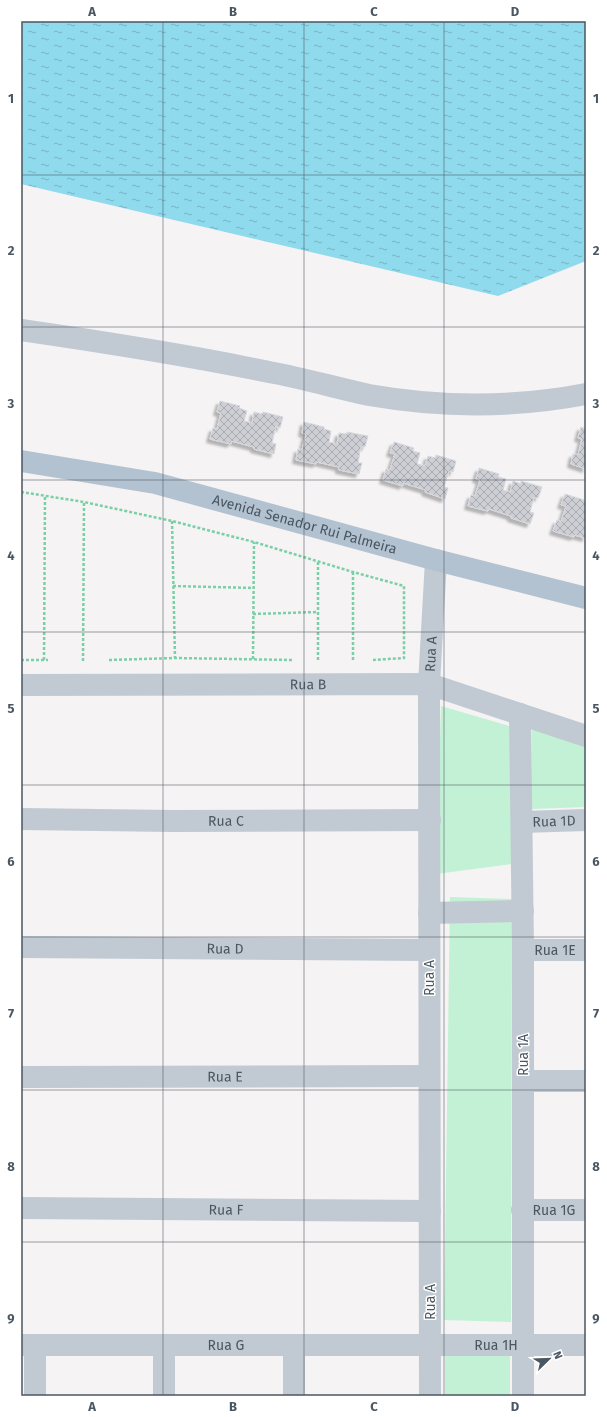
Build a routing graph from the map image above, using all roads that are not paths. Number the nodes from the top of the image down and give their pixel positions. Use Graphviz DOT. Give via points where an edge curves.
graph roads {
  1 [pos="21,330"];
  2 [pos="586,394"];
  3 [pos="21,460"];
  4 [pos="436,560"];
  5 [pos="586,598"];
  6 [pos="429,684"];
  7 [pos="21,685"];
  8 [pos="520,714"];
  9 [pos="586,736"];
  10 [pos="21,818"];
  11 [pos="430,820"];
  12 [pos="586,820"];
  13 [pos="522,822"];
  14 [pos="523,911"];
  15 [pos="429,913"];
  16 [pos="21,947"];
  17 [pos="428,950"];
  18 [pos="523,950"];
  19 [pos="586,950"];
  20 [pos="429,1076"];
  21 [pos="21,1077"];
  22 [pos="523,1081"];
  23 [pos="586,1081"];
  24 [pos="21,1208"];
  25 [pos="430,1210"];
  26 [pos="522,1210"];
  27 [pos="586,1210"];
  28 [pos="430,1344"];
  29 [pos="523,1344"];
  30 [pos="28,1345"];
  31 [pos="164,1345"];
  32 [pos="586,1345"];
  33 [pos="294,1346"];
  34 [pos="35,1396"];
  35 [pos="164,1396"];
  36 [pos="294,1396"];
  37 [pos="430,1396"];
  38 [pos="523,1396"];
  1 -- 2 [label="street" via="172,353 408,401 448,405 489,405 529,403"];
  3 -- 4 [label="main road, Avenida Senador Rui Palmeira" via="155,483"];
  4 -- 5 [label="main road, Avenida Senador Rui Palmeira"];
  4 -- 6 [label="street, Rua A"];
  6 -- 7 [label="street, Rua B"];
  6 -- 8 [label="street, Rua B"];
  6 -- 11 [label="street, Rua A"];
  8 -- 9 [label="street, Rua B"];
  8 -- 13 [label="street, Rua 1A"];
  10 -- 11 [label="street, Rua C" via="173,821"];
  11 -- 15 [label="street, Rua A"];
  12 -- 13 [label="street, Rua 1D"];
  13 -- 14 [label="street, Rua 1A"];
  14 -- 15 [label="street"];
  14 -- 18 [label="street, Rua 1A"];
  15 -- 17 [label="street, Rua A"];
  16 -- 17 [label="street, Rua D"];
  17 -- 20 [label="street, Rua A"];
  18 -- 19 [label="street, Rua 1E"];
  18 -- 22 [label="street, Rua 1A"];
  20 -- 21 [label="street, Rua E"];
  20 -- 25 [label="street, Rua A"];
  22 -- 23 [label="street"];
  22 -- 26 [label="street, Rua 1A"];
  24 -- 25 [label="street, Rua F"];
  25 -- 28 [label="street, Rua A"];
  26 -- 27 [label="street, Rua 1G"];
  26 -- 29 [label="street, Rua 1A"];
  28 -- 29 [label="street, Rua 1H"];
  28 -- 33 [label="street, Rua G"];
  28 -- 37 [label="street, Rua A"];
  29 -- 32 [label="street, Rua 1H"];
  29 -- 38 [label="street, Rua 1A"];
  30 -- 31 [label="street, Rua G"];
  30 -- 34 [label="street"];
  31 -- 33 [label="street, Rua G"];
  31 -- 35 [label="street"];
  33 -- 36 [label="street"];
}
